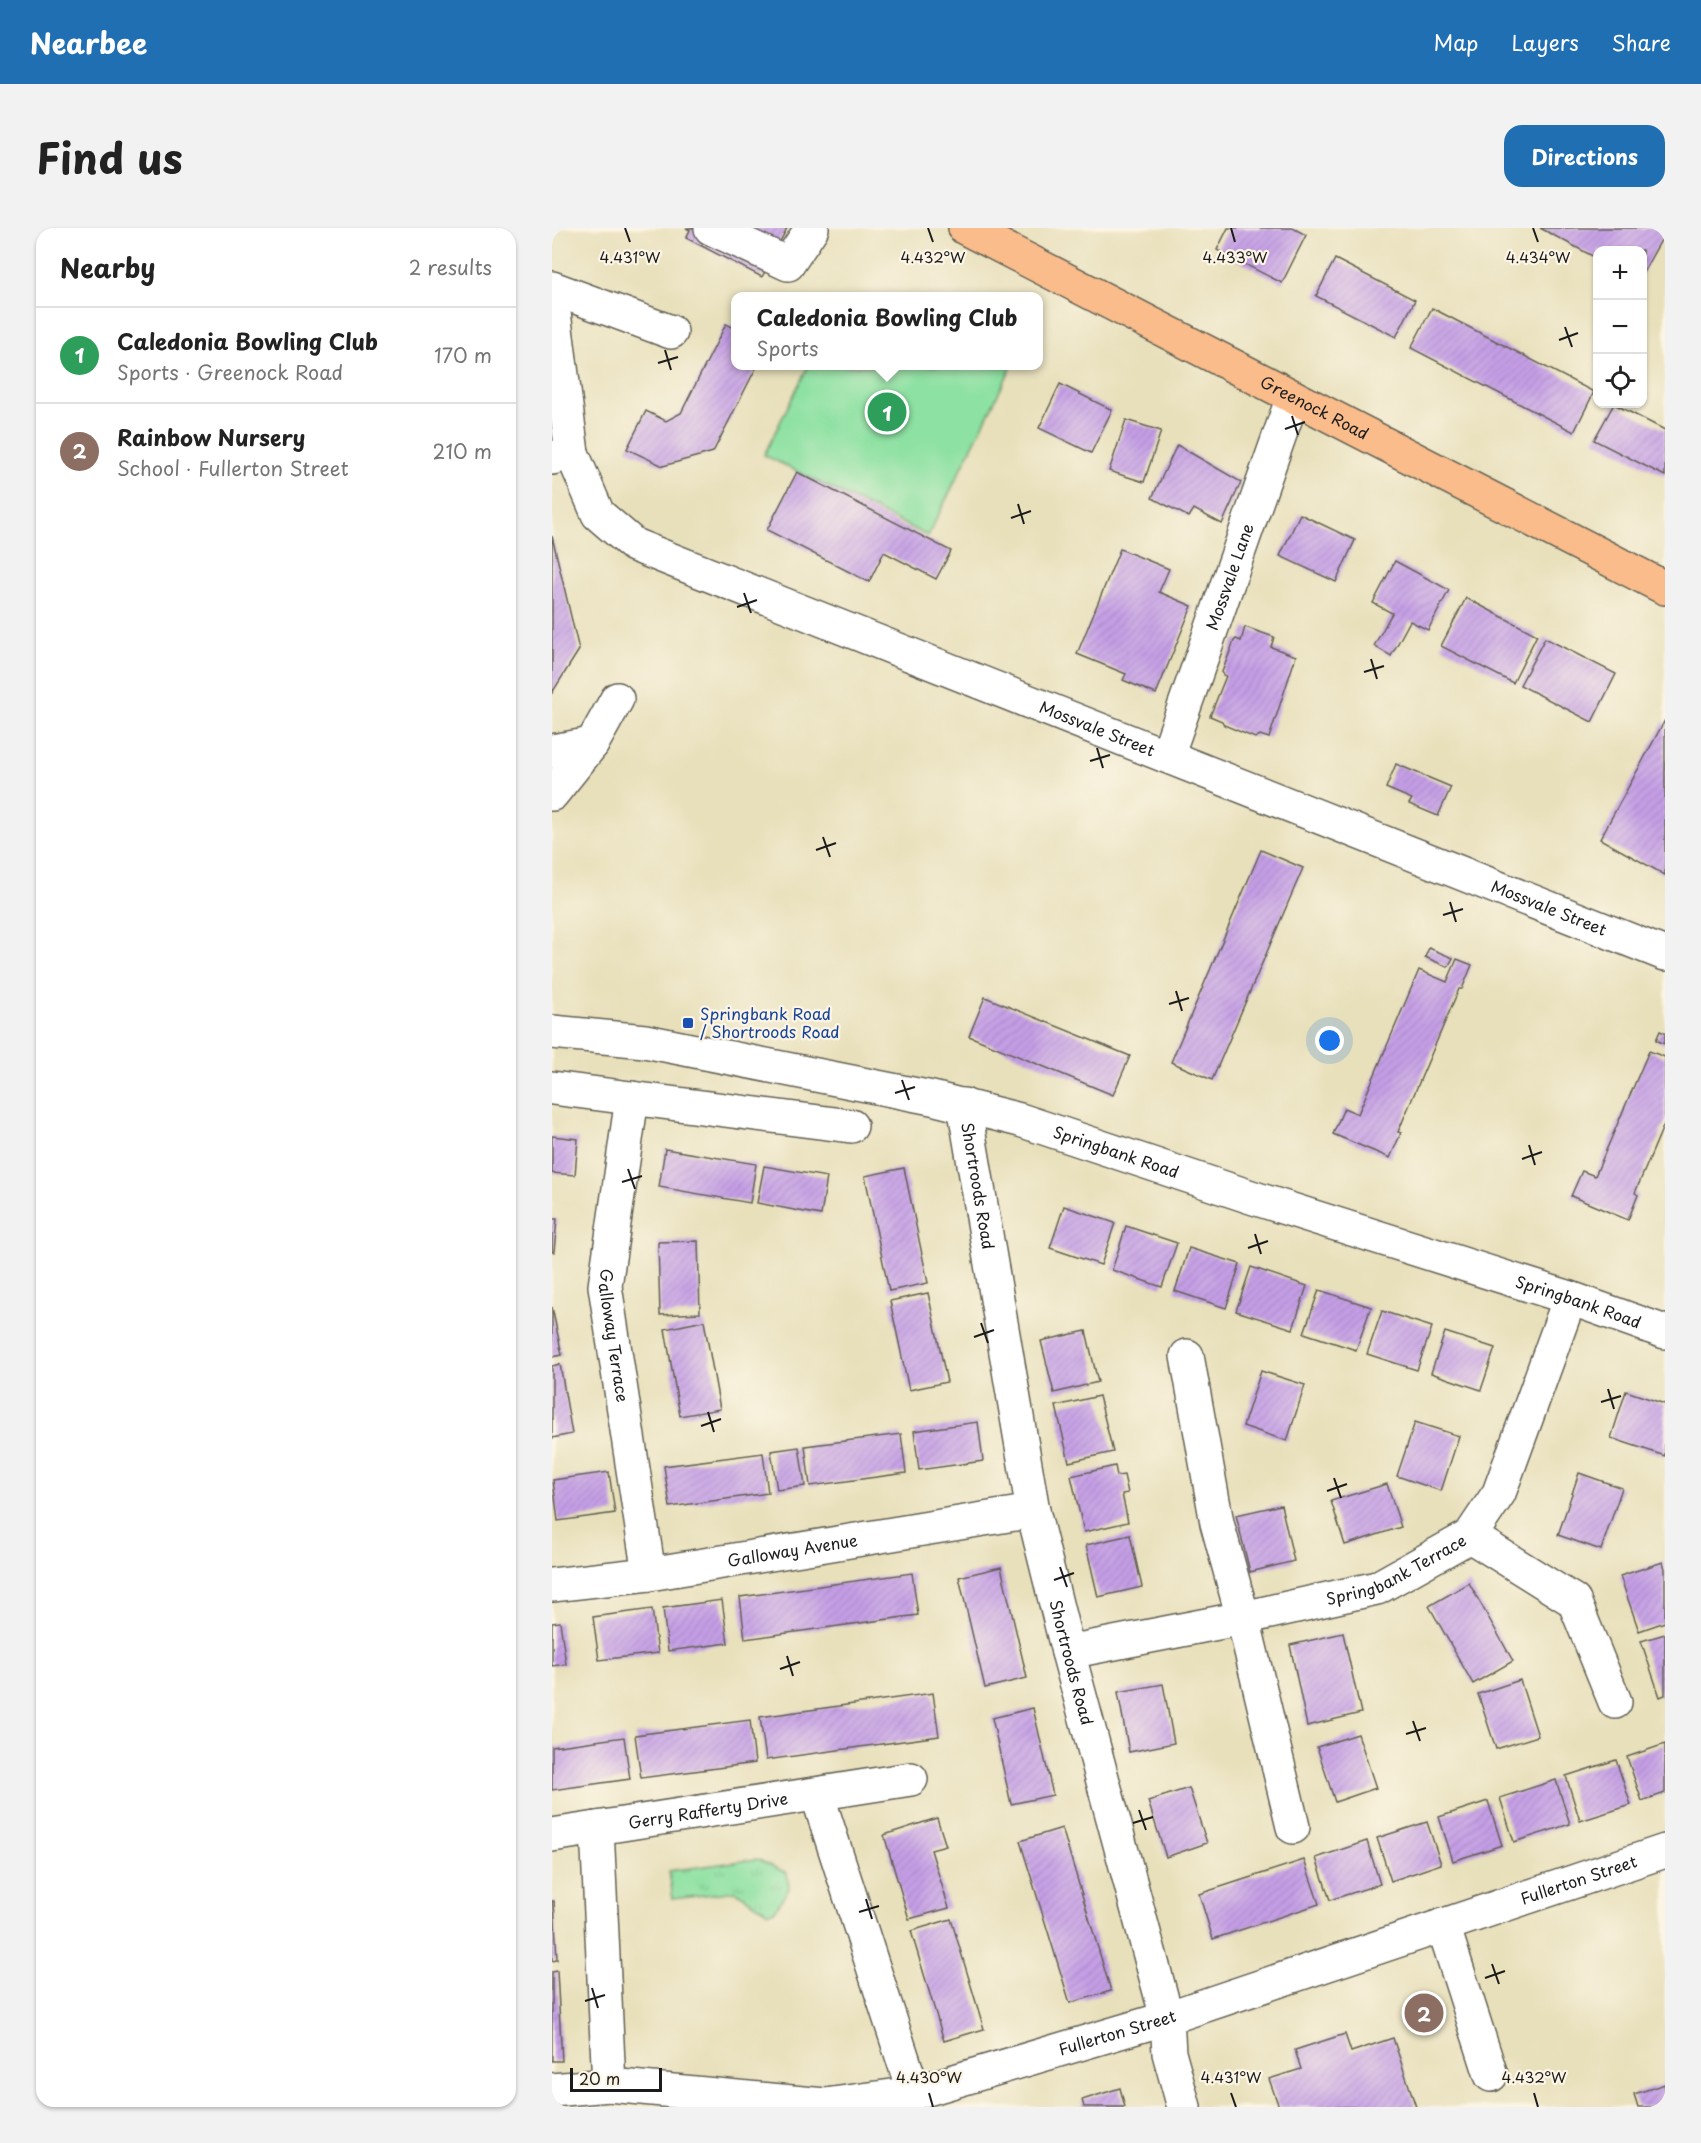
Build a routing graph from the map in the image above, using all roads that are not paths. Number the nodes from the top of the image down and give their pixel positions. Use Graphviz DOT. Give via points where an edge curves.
graph roads {
  1 [pos="711,228"];
  2 [pos="812,228"];
  3 [pos="965,228"];
  4 [pos="552,288"];
  5 [pos="552,297"];
  6 [pos="671,332"];
  7 [pos="1293,397"];
  8 [pos="562,455"];
  9 [pos="1665,588"];
  10 [pos="617,699"];
  11 [pos="592,744"];
  12 [pos="552,751"];
  13 [pos="1167,756"];
  14 [pos="552,794"];
  15 [pos="1665,954"];
  16 [pos="552,1032"];
  17 [pos="552,1088"];
  18 [pos="632,1098"];
  19 [pos="964,1105"];
  20 [pos="851,1126"];
  21 [pos="1570,1298"];
  22 [pos="1665,1332"];
  23 [pos="1187,1356"];
  24 [pos="1034,1511"];
  25 [pos="1470,1536"];
  26 [pos="649,1574"];
  27 [pos="552,1585"];
  28 [pos="1243,1618"];
  29 [pos="1068,1652"];
  30 [pos="1615,1702"];
  31 [pos="911,1779"];
  32 [pos="817,1794"];
  33 [pos="1293,1827"];
  34 [pos="597,1828"];
  35 [pos="552,1835"];
  36 [pos="1665,1851"];
  37 [pos="1443,1925"];
  38 [pos="1167,2018"];
  39 [pos="1491,2075"];
  40 [pos="609,2085"];
  41 [pos="552,2090"];
  42 [pos="914,2093"];
  43 [pos="825,2106"];
  44 [pos="1184,2107"];
  1 -- 2 [label="street" via="788,264"];
  3 -- 7 [label="main road, Greenock Road"];
  4 -- 6 [label="street"];
  5 -- 8 [label="street, Mossvale Street"];
  7 -- 9 [label="main road, Greenock Road"];
  7 -- 13 [label="street, Mossvale Lane"];
  8 -- 13 [label="street, Mossvale Street" via="598,514 634,545"];
  10 -- 11 [label="street"];
  11 -- 12 [label="street"];
  11 -- 14 [label="street"];
  13 -- 15 [label="street, Mossvale Street"];
  16 -- 19 [label="street, Springbank Road" via="645,1041"];
  17 -- 18 [label="street"];
  18 -- 20 [label="street"];
  18 -- 26 [label="street, Galloway Terrace" via="605,1286"];
  19 -- 21 [label="street, Springbank Road"];
  19 -- 24 [label="street, Shortroods Road"];
  21 -- 22 [label="street, Springbank Road"];
  21 -- 25 [label="street, Springbank Terrace" via="1499,1493"];
  23 -- 28 [label="street" via="1217,1523"];
  24 -- 26 [label="street, Galloway Avenue"];
  24 -- 29 [label="street, Shortroods Road"];
  25 -- 28 [label="street, Springbank Terrace" via="1377,1588"];
  25 -- 30 [label="street" via="1574,1601"];
  26 -- 27 [label="street, Galloway Avenue"];
  28 -- 29 [label="street, Springbank Terrace"];
  28 -- 33 [label="street"];
  29 -- 38 [label="street, Shortroods Road"];
  31 -- 32 [label="street, Gerry Rafferty Drive"];
  32 -- 34 [label="street, Gerry Rafferty Drive"];
  32 -- 42 [label="street"];
  34 -- 35 [label="street, Gerry Rafferty Drive"];
  34 -- 40 [label="street"];
  36 -- 37 [label="street, Fullerton Street"];
  37 -- 38 [label="street, Fullerton Street"];
  37 -- 39 [label="street"];
  38 -- 42 [label="street, Fullerton Street"];
  38 -- 44 [label="street, Shortroods Road" via="1169,2054"];
  40 -- 41 [label="street, Fullerton Street"];
  40 -- 43 [label="street, Fullerton Street"];
  42 -- 43 [label="street, Fullerton Street"];
}
